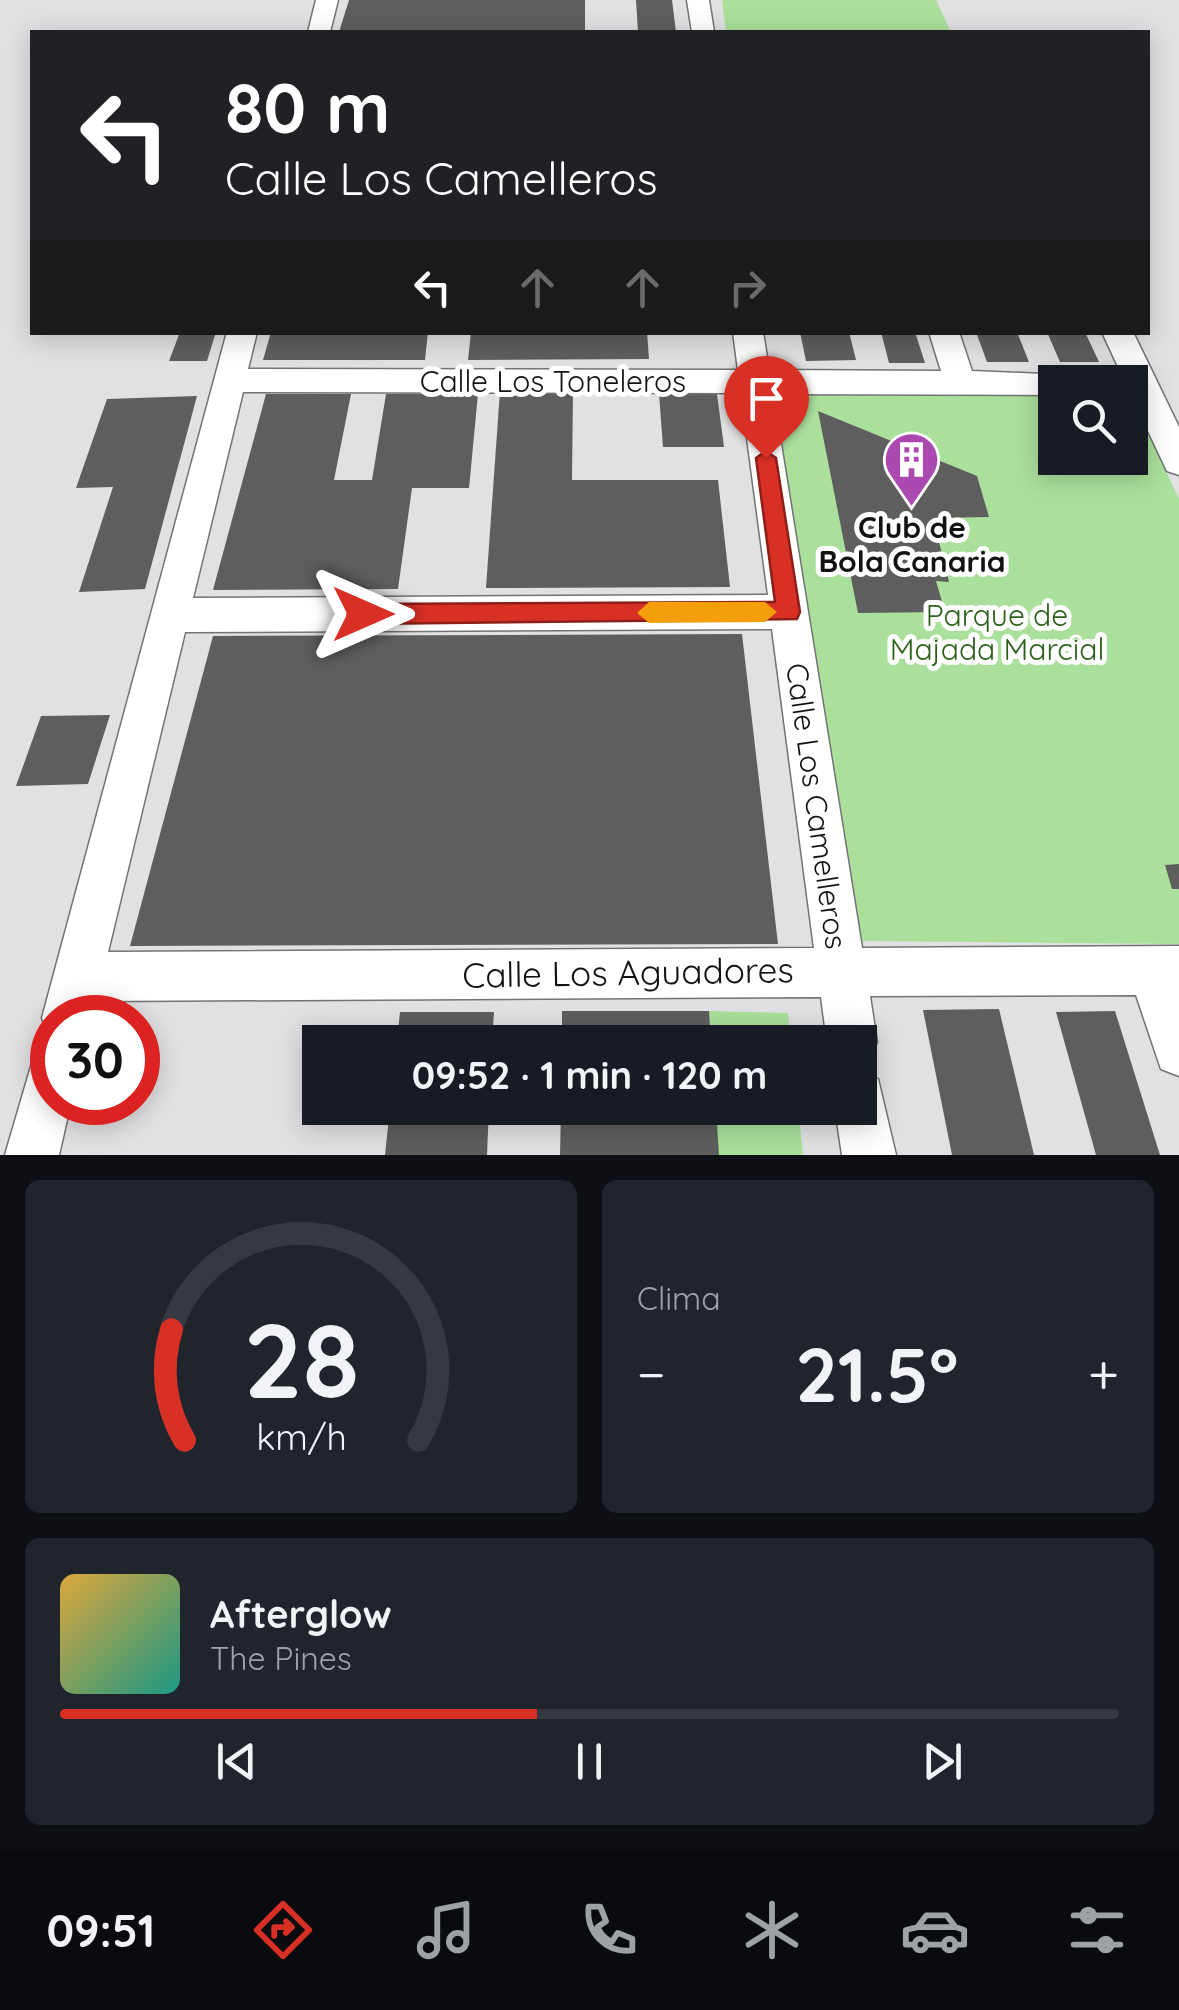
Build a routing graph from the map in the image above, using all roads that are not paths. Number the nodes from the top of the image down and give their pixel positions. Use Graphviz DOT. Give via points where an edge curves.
graph roads {
  1 [pos="328,0"];
  2 [pos="698,0"];
  3 [pos="320,30"];
  4 [pos="703,30"];
  5 [pos="241,335"];
  6 [pos="748,335"];
  7 [pos="945,335"];
  8 [pos="1118,335"];
  9 [pos="1129,365"];
  10 [pos="230,380"];
  11 [pos="755,382"];
  12 [pos="960,382"];
  13 [pos="1038,383"];
  14 [pos="1148,405"];
  15 [pos="1179,462"];
  16 [pos="788,612"];
  17 [pos="170,615"];
  18 [pos="841,970"];
  19 [pos="1166,970"];
  20 [pos="73,995"];
  21 [pos="129,995"];
  22 [pos="849,1025"];
  23 [pos="1179,1051"];
  24 [pos="39,1125"];
  25 [pos="864,1125"];
  26 [pos="32,1155"];
  27 [pos="868,1155"];
  1 -- 3 [label="street"];
  2 -- 4 [label="street"];
  5 -- 10 [label="street"];
  6 -- 11 [label="street, Calle Los Camelleros"];
  7 -- 12 [label="street"];
  8 -- 9 [label="street"];
  10 -- 11 [label="street, Calle Los Toneleros"];
  10 -- 17 [label="street"];
  11 -- 12 [label="street, Calle Los Toneleros"];
  11 -- 16 [label="street, Calle Los Camelleros"];
  12 -- 13 [label="street, Calle Los Toneleros"];
  14 -- 15 [label="street"];
  16 -- 17 [label="street"];
  16 -- 18 [label="street, Calle Los Camelleros"];
  17 -- 20 [label="street"];
  18 -- 19 [label="street, Calle Los Aguadores"];
  18 -- 21 [label="street, Calle Los Aguadores"];
  18 -- 22 [label="street, Calle Los Camelleros"];
  19 -- 23 [label="street"];
  24 -- 26 [label="street"];
  25 -- 27 [label="street"];
}
